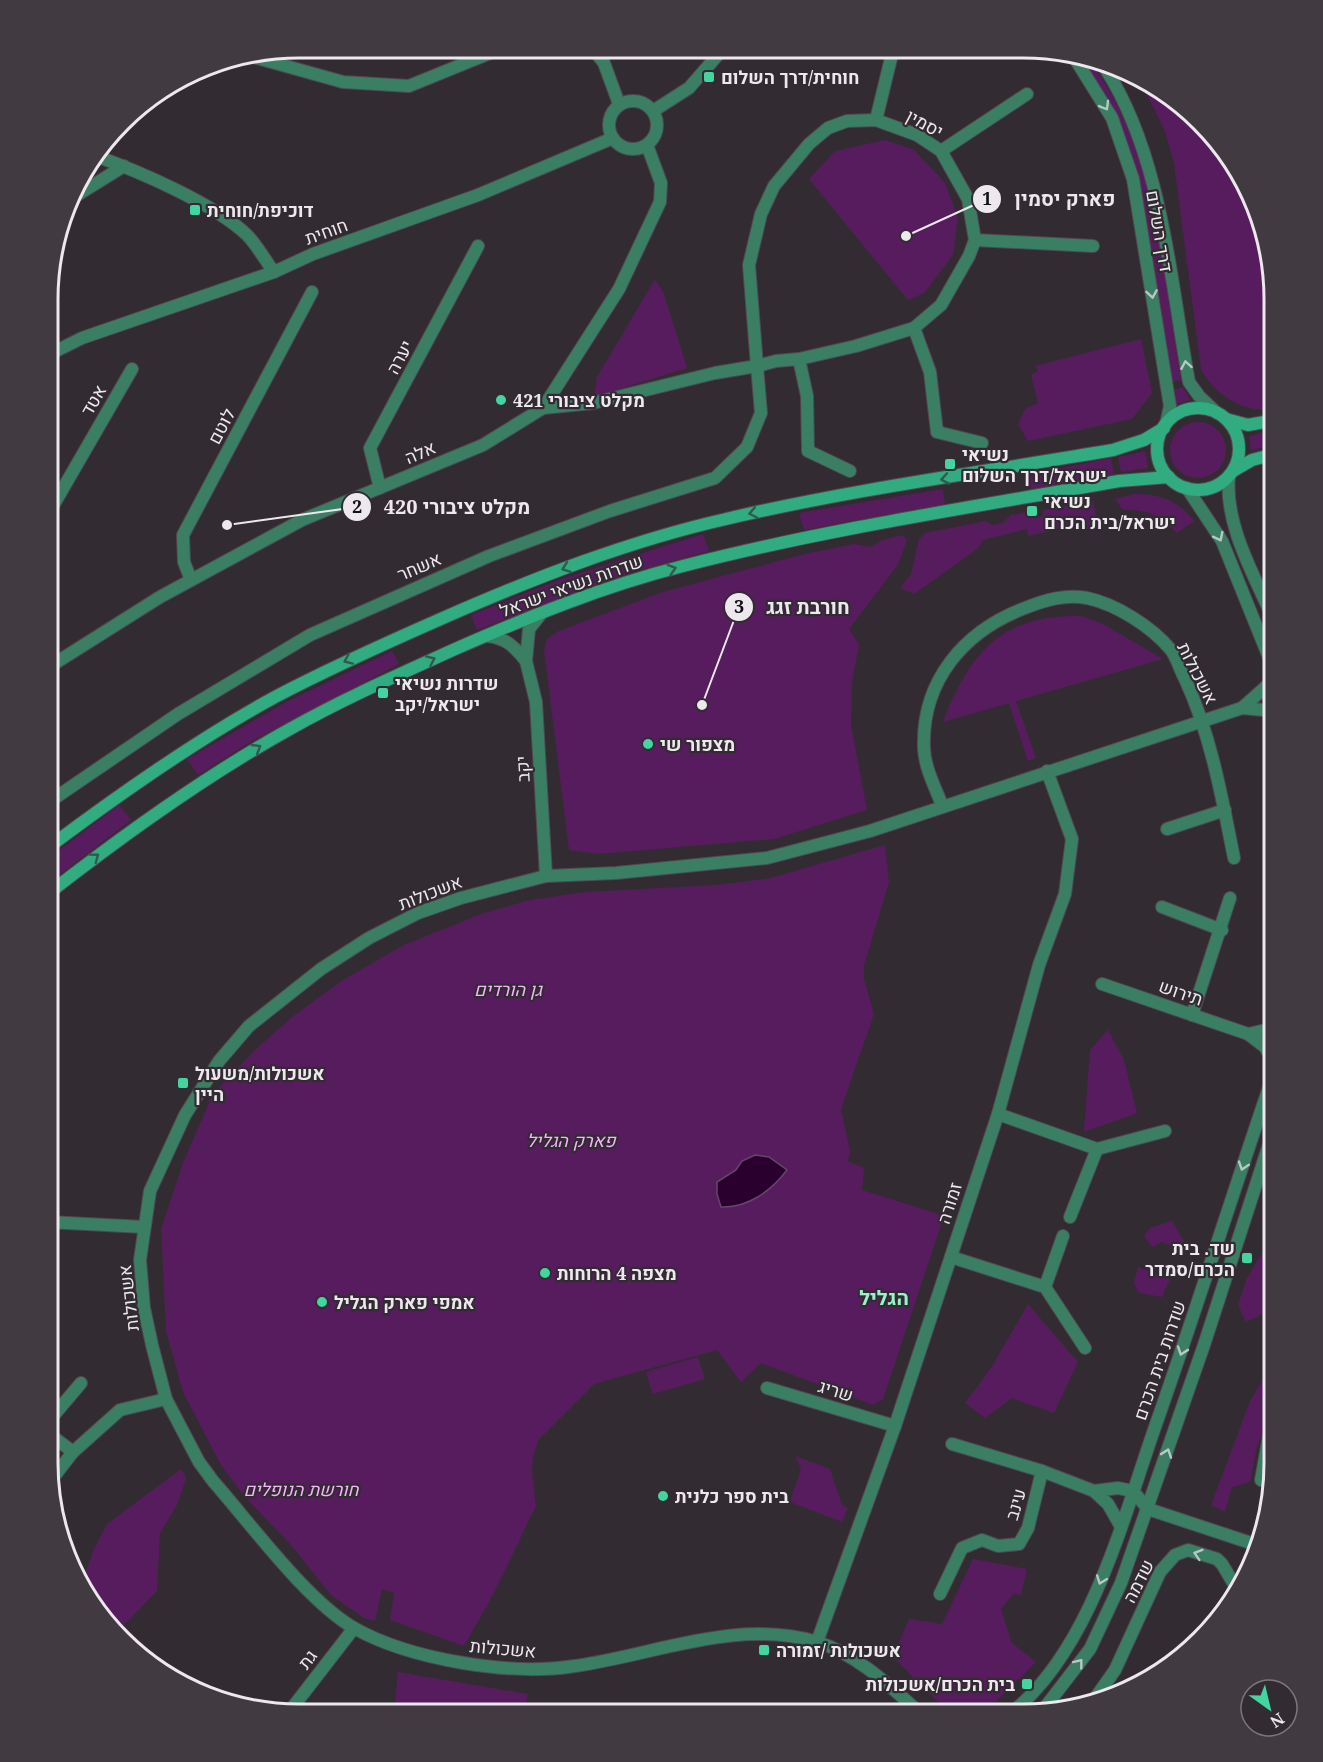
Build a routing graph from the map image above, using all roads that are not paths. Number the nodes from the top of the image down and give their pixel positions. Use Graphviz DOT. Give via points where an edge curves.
graph roads {
  1 [pos="478,58"];
  2 [pos="600,58"];
  3 [pos="715,58"];
  4 [pos="891,58"];
  5 [pos="268,61"];
  6 [pos="1079,65"];
  7 [pos="1108,74"];
  8 [pos="1027,94"];
  9 [pos="619,104"];
  10 [pos="653,111"];
  11 [pos="876,120"];
  12 [pos="613,138"];
  13 [pos="646,145"];
  14 [pos="941,151"];
  15 [pos="104,159"];
  16 [pos="124,166"];
  17 [pos="84,191"];
  18 [pos="975,240"];
  19 [pos="478,246"];
  20 [pos="1093,246"];
  21 [pos="274,272"];
  22 [pos="312,292"];
  23 [pos="914,327"];
  24 [pos="58,350"];
  25 [pos="799,359"];
  26 [pos="757,366"];
  27 [pos="132,369"];
  28 [pos="543,408"];
  29 [pos="1221,415"];
  30 [pos="1264,422"];
  31 [pos="1165,426"];
  32 [pos="982,443"];
  33 [pos="1264,457"];
  34 [pos="850,471"];
  35 [pos="1231,474"];
  36 [pos="1169,477"];
  37 [pos="380,488"];
  38 [pos="1187,488"];
  39 [pos="58,497"];
  40 [pos="191,580"];
  41 [pos="1264,596"];
  42 [pos="541,614"];
  43 [pos="486,636"];
  44 [pos="1264,645"];
  45 [pos="526,661"];
  46 [pos="58,663"];
  47 [pos="1264,687"];
  48 [pos="1242,708"];
  49 [pos="1264,710"];
  50 [pos="1202,722"];
  51 [pos="1047,771"];
  52 [pos="58,795"];
  53 [pos="942,805"];
  54 [pos="1225,810"];
  55 [pos="1167,829"];
  56 [pos="58,840"];
  57 [pos="1234,858"];
  58 [pos="546,876"];
  59 [pos="58,886"];
  60 [pos="1230,898"];
  61 [pos="1162,907"];
  62 [pos="1222,930"];
  63 [pos="1102,984"];
  64 [pos="1192,1015"];
  65 [pos="1264,1030"];
  66 [pos="1248,1034"];
  67 [pos="1264,1046"];
  68 [pos="1264,1103"];
  69 [pos="998,1114"];
  70 [pos="1165,1131"];
  71 [pos="1097,1149"];
  72 [pos="1264,1159"];
  73 [pos="1070,1218"];
  74 [pos="58,1223"];
  75 [pos="144,1227"];
  76 [pos="1063,1236"];
  77 [pos="951,1257"];
  78 [pos="1045,1287"];
  79 [pos="1085,1348"];
  80 [pos="81,1383"];
  81 [pos="767,1388"];
  82 [pos="166,1399"];
  83 [pos="58,1410"];
  84 [pos="895,1426"];
  85 [pos="58,1441"];
  86 [pos="952,1444"];
  87 [pos="73,1452"];
  88 [pos="1264,1464"];
  89 [pos="59,1471"];
  90 [pos="1042,1471"];
  91 [pos="1261,1480"];
  92 [pos="1094,1491"];
  93 [pos="1133,1491"];
  94 [pos="1148,1509"];
  95 [pos="1120,1525"];
  96 [pos="1251,1543"];
  97 [pos="1232,1582"];
  98 [pos="940,1594"];
  99 [pos="354,1628"];
  100 [pos="817,1642"];
  101 [pos="1100,1691"];
  102 [pos="1049,1702"];
  103 [pos="295,1704"];
  104 [pos="910,1704"];
  105 [pos="1023,1704"];
  1 -- 5 [label="street" via="409,86 343,82"];
  2 -- 9 [label="street"];
  3 -- 10 [label="street" via="688,88"];
  4 -- 11 [label="street"];
  6 -- 31 [label="street, דרך השלום, one-way" via="1112,118 1132,179 1170,406"];
  29 -- 7 [label="street, דרך השלום, one-way" via="1189,382 1151,171 1130,112"];
  8 -- 14 [label="street"];
  9 -- 10 [label="street" via="641,102"];
  9 -- 12 [label="street" via="610,116"];
  10 -- 13 [label="street" via="657,118 656,133"];
  11 -- 14 [label="street, יסמין" via="917,135"];
  11 -- 26 [label="street, יסמין" via="847,122 828,129 808,144 774,186 761,214 748,265"];
  12 -- 13 [label="street" via="632,149"];
  12 -- 21 [label="street, חוחית" via="478,195"];
  13 -- 28 [label="street, אלה" via="661,183 660,202 619,289"];
  14 -- 18 [label="street, יסמין" via="968,199"];
  15 -- 16 [label="street"];
  16 -- 17 [label="street"];
  16 -- 21 [label="street" via="201,203 247,235"];
  18 -- 20 [label="street"];
  18 -- 23 [label="street" via="941,305"];
  19 -- 37 [label="street, יערה" via="370,448"];
  21 -- 24 [label="street, חוחית" via="82,338"];
  22 -- 40 [label="street, לוטם" via="183,535 184,562"];
  23 -- 25 [label="street"];
  23 -- 32 [label="street" via="930,372 937,432"];
  25 -- 26 [label="street"];
  25 -- 34 [label="street" via="807,396 808,451"];
  26 -- 28 [label="street" via="690,378 593,403"];
  26 -- 52 [label="street, אשחר" via="761,413 747,447 715,478 489,556 310,635 178,714"];
  27 -- 39 [label="street, אטד"];
  28 -- 37 [label="street, אלה" via="483,445"];
  29 -- 30 [label="main road" via="1248,425"];
  29 -- 31 [label="main road" via="1207,409 1186,410"];
  29 -- 35 [label="main road" via="1232,426 1239,444"];
  31 -- 36 [label="main road" via="1158,451"];
  31 -- 56 [label="main road, שדרות נשיאי ישראל, one-way" via="1144,440 1113,450 724,519 562,569 337,665 273,699 198,743"];
  33 -- 35 [label="main road"];
  35 -- 38 [label="main road" via="1213,487"];
  35 -- 41 [label="street" via="1227,497 1234,523"];
  36 -- 38 [label="main road"];
  42 -- 36 [label="main road, שדרות נשיאי ישראל, one-way" via="608,588 682,566 799,538 1119,481"];
  37 -- 40 [label="street, אלה" via="302,520"];
  38 -- 44 [label="street, one-way" via="1222,542"];
  40 -- 46 [label="street, אלה"];
  42 -- 43 [label="main road, שדרות נשיאי ישראל"];
  42 -- 45 [label="street, יקב" via="529,629"];
  43 -- 45 [label="street" via="512,645"];
  59 -- 43 [label="main road, שדרות נשיאי ישראל, one-way" via="154,814 290,729"];
  45 -- 58 [label="street, יקב" via="536,702"];
  47 -- 48 [label="street, אשכולות"];
  48 -- 49 [label="street, אשכולות"];
  48 -- 50 [label="street, אשכולות"];
  50 -- 51 [label="street, אשכולות"];
  50 -- 53 [label="street, אשכולות" via="1172,651 1147,628 1087,598 1051,598 998,618 959,648 946,666 929,708 924,749"];
  50 -- 54 [label="street, אשכולות"];
  51 -- 53 [label="street, אשכולות"];
  51 -- 69 [label="street, זמורה" via="1072,839 1071,861 1065,894 1039,965"];
  53 -- 58 [label="street, אשכולות" via="870,831 767,858"];
  54 -- 55 [label="street"];
  54 -- 57 [label="street, אשכולות"];
  58 -- 75 [label="street, אשכולות" via="461,898 379,933 321,969 249,1026 219,1061 185,1115 150,1191"];
  60 -- 62 [label="street"];
  61 -- 62 [label="street"];
  62 -- 64 [label="street"];
  63 -- 64 [label="street, תירוש"];
  64 -- 66 [label="street, תירוש"];
  65 -- 66 [label="street"];
  66 -- 67 [label="street"];
  68 -- 93 [label="street, שדרות בית הכרם, one-way"];
  69 -- 71 [label="street"];
  69 -- 77 [label="street, זמורה"];
  70 -- 71 [label="street"];
  71 -- 73 [label="street"];
  94 -- 72 [label="street, שדרות בית הכרם, one-way"];
  74 -- 75 [label="street"];
  75 -- 82 [label="street, אשכולות" via="140,1260 144,1308"];
  76 -- 78 [label="street"];
  77 -- 78 [label="street"];
  77 -- 84 [label="street, זמורה"];
  78 -- 79 [label="street"];
  80 -- 83 [label="street"];
  81 -- 84 [label="street, שריג"];
  82 -- 87 [label="street" via="120,1410"];
  82 -- 99 [label="street, אשכולות" via="199,1462 213,1480 313,1594"];
  84 -- 100 [label="street, זמורה"];
  85 -- 87 [label="street"];
  86 -- 90 [label="street, עינב"];
  87 -- 89 [label="street"];
  88 -- 91 [label="street"];
  90 -- 92 [label="street, עינב"];
  90 -- 98 [label="street, עינב" via="1028,1528 1019,1544 998,1546 982,1540 962,1548"];
  92 -- 93 [label="street, עינב"];
  92 -- 95 [label="street, עינב" via="1108,1504"];
  93 -- 94 [label="street"];
  93 -- 95 [label="street, שדרות בית הכרם"];
  94 -- 96 [label="street"];
  102 -- 94 [label="street, שדרות בית הכרם, one-way" via="1090,1649 1117,1592"];
  95 -- 105 [label="street, שדרות בית הכרם, one-way" via="1093,1603 1068,1647"];
  97 -- 101 [label="street, שדמה, one-way" via="1217,1559 1188,1550 1175,1556 1161,1572 1115,1670"];
  99 -- 100 [label="street, אשכולות" via="401,1647 477,1667 535,1670 761,1633"];
  99 -- 103 [label="street, גת"];
  100 -- 104 [label="street, אשכולות" via="884,1681"];
}
